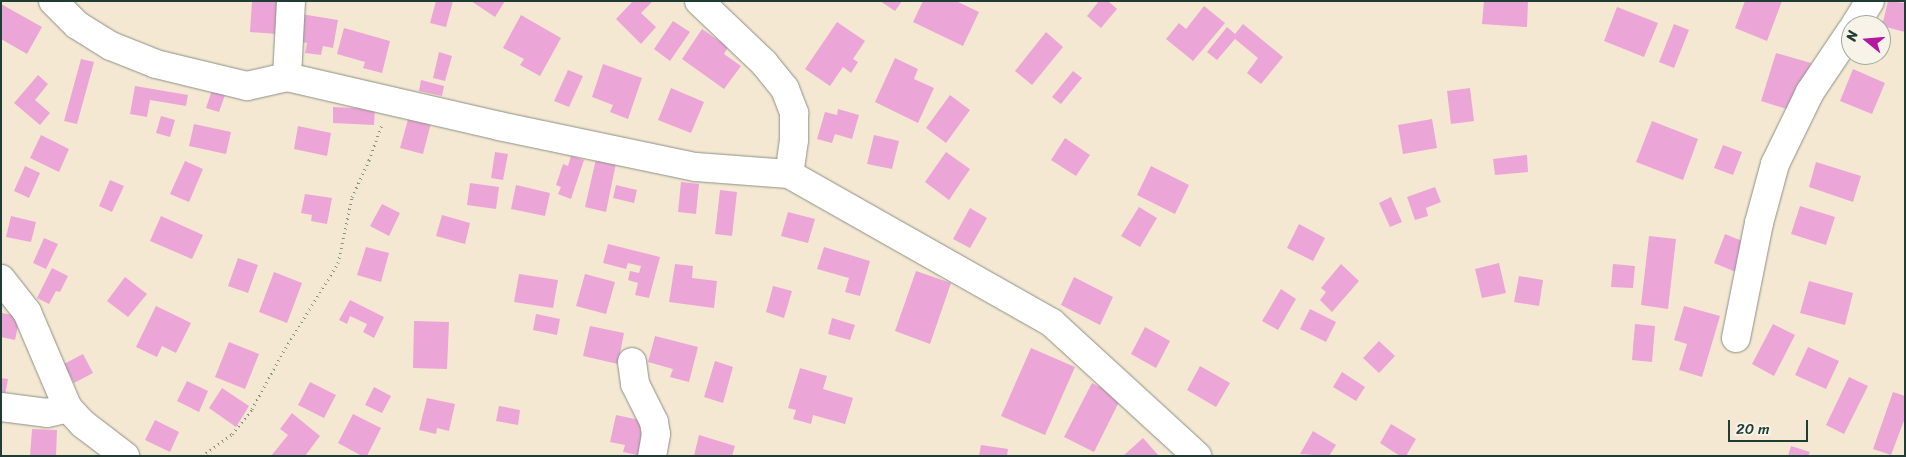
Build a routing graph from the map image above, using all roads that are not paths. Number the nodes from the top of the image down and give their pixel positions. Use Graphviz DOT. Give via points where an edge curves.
graph roads {
  1 [pos="53,1"];
  2 [pos="291,1"];
  3 [pos="699,1"];
  4 [pos="1870,1"];
  5 [pos="1861,15"];
  6 [pos="1841,46"];
  7 [pos="287,78"];
  8 [pos="789,174"];
  9 [pos="1,278"];
  10 [pos="1736,338"];
  11 [pos="632,362"];
  12 [pos="1,407"];
  13 [pos="68,408"];
  14 [pos="125,456"];
  15 [pos="652,456"];
  16 [pos="1197,456"];
  1 -- 7 [label="street" via="77,25 110,46 156,64 247,86"];
  2 -- 7 [label="street"];
  3 -- 8 [label="street" via="764,63 785,89 794,113"];
  4 -- 5 [label="street"];
  6 -- 10 [label="street" via="1810,92 1775,164 1759,223"];
  7 -- 8 [label="street" via="696,166"];
  8 -- 16 [label="street" via="1052,322"];
  9 -- 13 [label="street" via="27,312"];
  11 -- 15 [label="street" via="635,384 654,422 656,434"];
  12 -- 13 [label="street" via="47,413"];
  13 -- 14 [label="street" via="83,424"];
}
